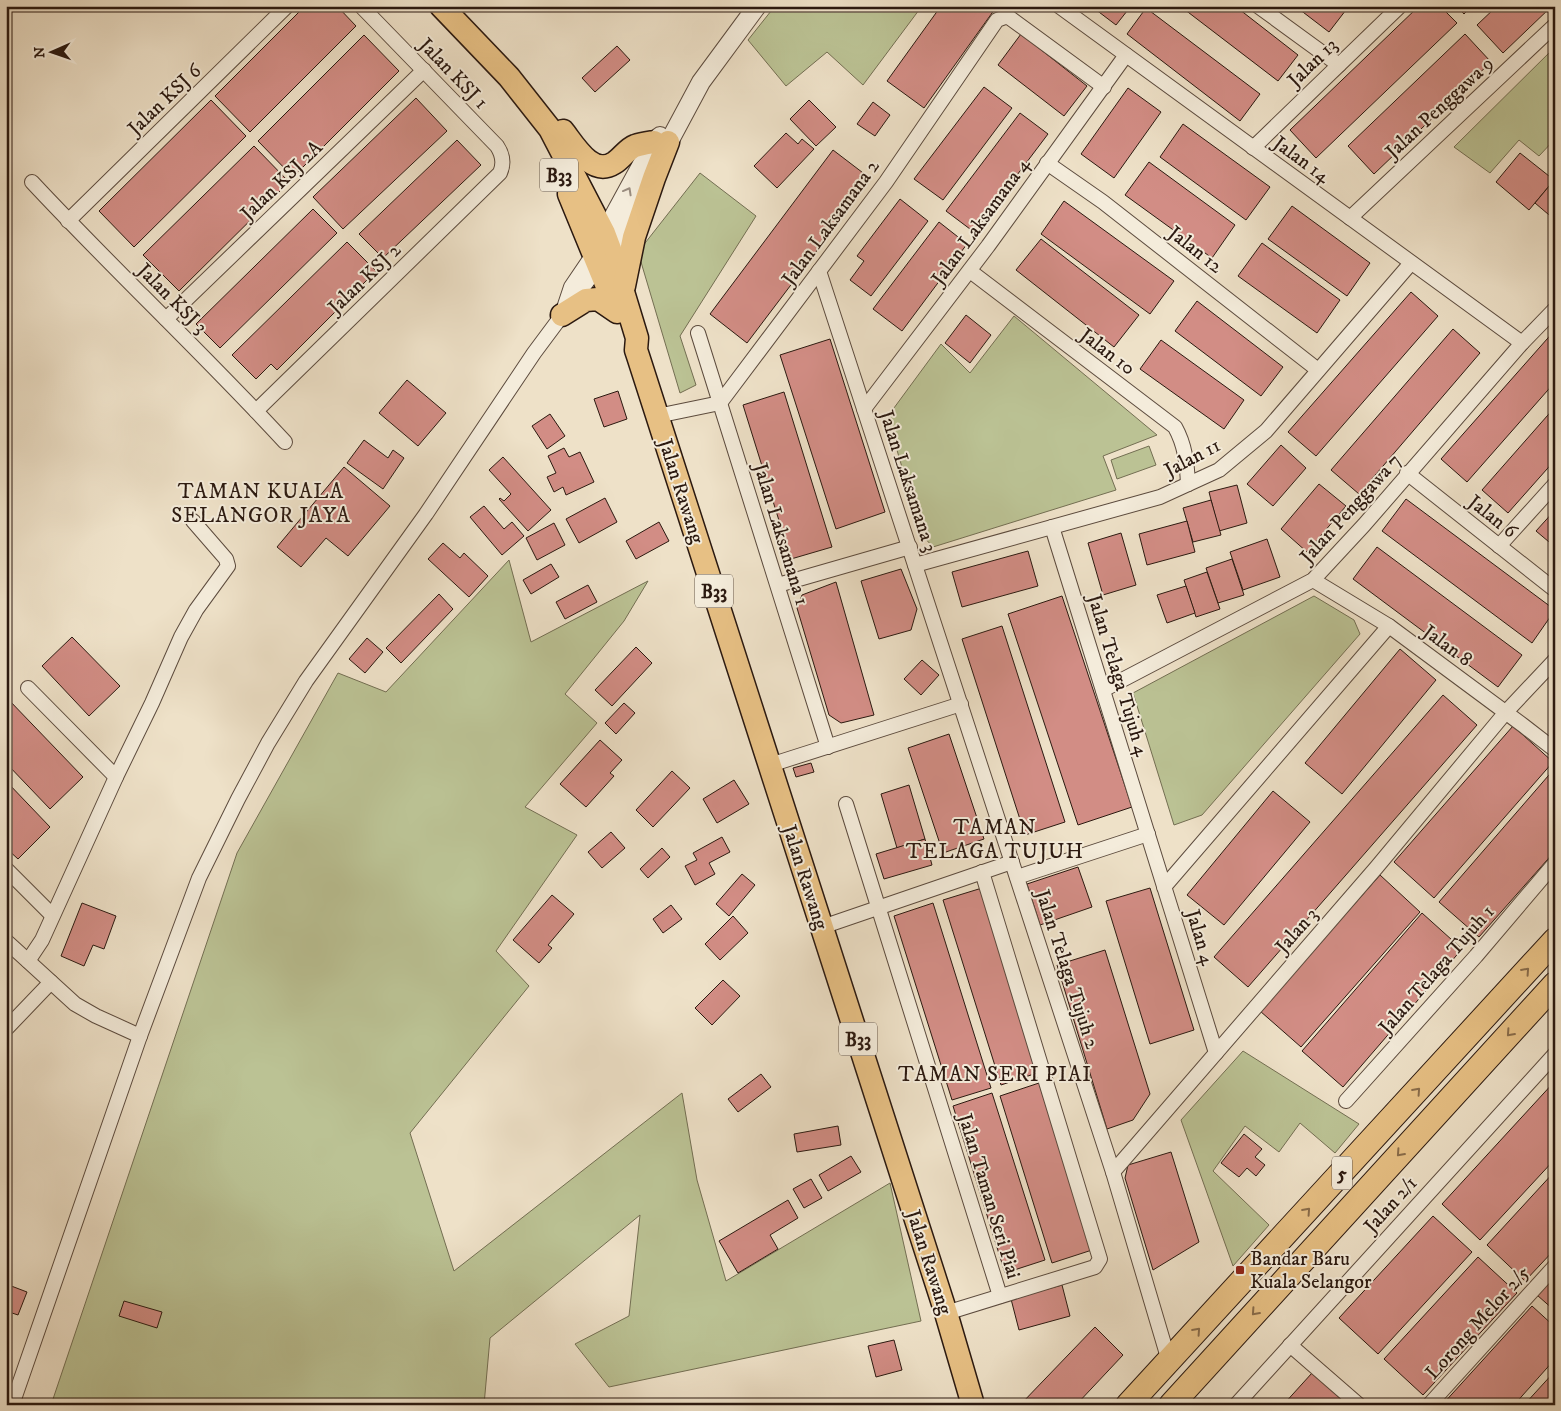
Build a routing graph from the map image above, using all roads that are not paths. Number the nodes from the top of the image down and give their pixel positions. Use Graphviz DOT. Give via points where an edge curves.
graph roads {
  1 [pos="287,6"];
  2 [pos="361,6"];
  3 [pos="441,6"];
  4 [pos="757,6"];
  5 [pos="1059,6"];
  6 [pos="1258,6"];
  7 [pos="1400,6"];
  8 [pos="1555,25"];
  9 [pos="1126,55"];
  10 [pos="1339,65"];
  11 [pos="424,70"];
  12 [pos="1104,87"];
  13 [pos="524,96"];
  14 [pos="662,142"];
  15 [pos="1253,148"];
  16 [pos="1047,163"];
  17 [pos="500,173"];
  18 [pos="32,182"];
  19 [pos="1350,218"];
  20 [pos="68,221"];
  21 [pos="602,251"];
  22 [pos="1411,263"];
  23 [pos="819,271"];
  24 [pos="970,271"];
  25 [pos="623,290"];
  26 [pos="1555,309"];
  27 [pos="617,312"];
  28 [pos="562,315"];
  29 [pos="166,319"];
  30 [pos="698,333"];
  31 [pos="1522,343"];
  32 [pos="636,350"];
  33 [pos="1318,370"];
  34 [pos="720,403"];
  35 [pos="864,409"];
  36 [pos="256,411"];
  37 [pos="657,416"];
  38 [pos="285,442"];
  39 [pos="1407,473"];
  40 [pos="1188,484"];
  41 [pos="1555,484"];
  42 [pos="193,521"];
  43 [pos="1052,527"];
  44 [pos="1499,546"];
  45 [pos="910,547"];
  46 [pos="915,565"];
  47 [pos="1313,580"];
  48 [pos="778,585"];
  49 [pos="1555,590"];
  50 [pos="1389,626"];
  51 [pos="1555,660"];
  52 [pos="28,688"];
  53 [pos="1103,690"];
  54 [pos="961,704"];
  55 [pos="1506,712"];
  56 [pos="828,747"];
  57 [pos="1555,750"];
  58 [pos="770,765"];
  59 [pos="116,776"];
  60 [pos="846,804"];
  61 [pos="1148,834"];
  62 [pos="1012,862"];
  63 [pos="1555,863"];
  64 [pos="6,869"];
  65 [pos="982,872"];
  66 [pos="1017,877"];
  67 [pos="1164,887"];
  68 [pos="879,908"];
  69 [pos="52,915"];
  70 [pos="822,927"];
  71 [pos="1555,940"];
  72 [pos="6,941"];
  73 [pos="28,961"];
  74 [pos="51,982"];
  75 [pos="1555,984"];
  76 [pos="6,1029"];
  77 [pos="140,1036"];
  78 [pos="1216,1053"];
  79 [pos="1555,1054"];
  80 [pos="1346,1102"];
  81 [pos="1112,1172"];
  82 [pos="1555,1266"];
  83 [pos="1000,1296"];
  84 [pos="946,1313"];
  85 [pos="1290,1345"];
  86 [pos="1170,1361"];
  87 [pos="12,1405"];
  88 [pos="973,1405"];
  89 [pos="1128,1405"];
  90 [pos="1171,1405"];
  91 [pos="1236,1405"];
  92 [pos="1359,1405"];
  93 [pos="1429,1405"];
  1 -- 20 [label="street, Jalan KSJ 6"];
  2 -- 11 [label="street, Jalan KSJ 1"];
  3 -- 13 [label="main road, Jalan Rawang / B33"];
  4 -- 14 [label="street"];
  5 -- 9 [label="street, Jalan 14"];
  6 -- 10 [label="street"];
  7 -- 10 [label="street, Jalan 13"];
  8 -- 19 [label="street, Jalan Penggawa 9"];
  9 -- 12 [label="street, Jalan Laksamana 4"];
  9 -- 15 [label="street, Jalan 14"];
  10 -- 15 [label="street, Jalan 13"];
  11 -- 17 [label="street, Jalan KSJ 1" via="497,146 502,160"];
  11 -- 29 [label="street, Jalan KSJ 2A"];
  12 -- 16 [label="street, Jalan Laksamana 4"];
  12 -- 23 [label="street, Jalan Laksamana 2" via="1010,18 1001,18"];
  13 -- 14 [label="main road" via="539,102 583,155 598,166 614,164 634,146"];
  13 -- 21 [label="main road, Jalan Rawang / B33" via="534,125 572,202"];
  14 -- 21 [label="street"];
  14 -- 25 [label="main road" via="654,178 634,237"];
  15 -- 19 [label="street, Jalan 14"];
  16 -- 24 [label="street, Jalan Laksamana 4"];
  16 -- 33 [label="street, Jalan 12" via="1103,202"];
  17 -- 36 [label="street, Jalan KSJ 2"];
  18 -- 20 [label="street, Jalan KSJ 3"];
  19 -- 22 [label="street, Jalan 14"];
  20 -- 29 [label="street, Jalan KSJ 3"];
  21 -- 25 [label="main road, Jalan Rawang / B33"];
  21 -- 27 [label="main road, Jalan Rawang / B33"];
  21 -- 28 [label="street"];
  22 -- 31 [label="street, Jalan 14"];
  22 -- 33 [label="street, Jalan 11"];
  23 -- 34 [label="street, Jalan Laksamana 2"];
  23 -- 35 [label="street, Jalan Laksamana 3"];
  24 -- 35 [label="street, Jalan Laksamana 4"];
  24 -- 40 [label="street, Jalan 10" via="1175,427 1185,451"];
  25 -- 32 [label="main road, Jalan Rawang / B33" via="637,338"];
  26 -- 31 [label="street, Jalan Penggawa 7"];
  27 -- 28 [label="main road" via="598,300 586,300"];
  27 -- 32 [label="main road, Jalan Rawang / B33" via="627,341"];
  28 -- 77 [label="street" via="375,587 306,681 268,743 199,878"];
  29 -- 36 [label="street, Jalan KSJ 3"];
  30 -- 34 [label="street, Jalan Laksamana 1"];
  31 -- 39 [label="street, Jalan Penggawa 7"];
  32 -- 37 [label="main road, Jalan Rawang / B33"];
  33 -- 40 [label="street, Jalan 11" via="1254,442 1219,470"];
  34 -- 37 [label="street"];
  34 -- 48 [label="street, Jalan Laksamana 1"];
  35 -- 45 [label="street, Jalan Laksamana 3"];
  36 -- 38 [label="street, Jalan KSJ 3"];
  37 -- 58 [label="main road, Jalan Rawang / B33"];
  39 -- 44 [label="street, Jalan 6"];
  39 -- 47 [label="street, Jalan Penggawa 7"];
  40 -- 43 [label="street, Jalan 11" via="1160,497"];
  41 -- 44 [label="street"];
  42 -- 59 [label="street" via="226,559 228,566 180,638"];
  43 -- 46 [label="street, Jalan 11"];
  43 -- 53 [label="street, Jalan Telaga Tujuh 4"];
  44 -- 49 [label="street, Jalan 6"];
  45 -- 46 [label="street, Jalan Laksamana 3"];
  45 -- 48 [label="street"];
  46 -- 54 [label="street, Jalan Laksamana 3"];
  47 -- 50 [label="street, Jalan 8"];
  47 -- 53 [label="street, Jalan Penggawa 7"];
  48 -- 56 [label="street, Jalan Laksamana 1"];
  50 -- 55 [label="street, Jalan 8"];
  50 -- 67 [label="street"];
  51 -- 55 [label="street, Jalan 3"];
  52 -- 59 [label="street"];
  53 -- 61 [label="street, Jalan Telaga Tujuh 4"];
  54 -- 56 [label="street"];
  54 -- 62 [label="street, Jalan Telaga Tujuh 2"];
  55 -- 57 [label="street, Jalan 8"];
  55 -- 78 [label="street, Jalan 3"];
  56 -- 58 [label="street"];
  58 -- 70 [label="main road, Jalan Rawang / B33"];
  59 -- 69 [label="street"];
  60 -- 68 [label="street"];
  61 -- 66 [label="street"];
  61 -- 67 [label="street, Jalan 4"];
  62 -- 65 [label="street"];
  62 -- 66 [label="street, Jalan Telaga Tujuh 2"];
  63 -- 80 [label="street, Jalan Telaga Tujuh 1"];
  64 -- 69 [label="street"];
  65 -- 68 [label="street"];
  65 -- 83 [label="street, Jalan Taman Seri Piai" via="1100,1259 1095,1267"];
  66 -- 81 [label="street, Jalan Telaga Tujuh 2"];
  67 -- 78 [label="street, Jalan 4"];
  68 -- 70 [label="street"];
  68 -- 83 [label="street, Jalan Taman Seri Piai"];
  69 -- 73 [label="street" via="42,940"];
  70 -- 84 [label="main road, Jalan Rawang / B33"];
  86 -- 71 [label="highway, 5, one-way"];
  72 -- 73 [label="street"];
  73 -- 74 [label="street"];
  74 -- 76 [label="street"];
  74 -- 77 [label="street" via="76,1004"];
  75 -- 90 [label="highway, 5, one-way"];
  77 -- 87 [label="street"];
  78 -- 81 [label="street, Jalan 3"];
  79 -- 85 [label="street, Jalan 2/1"];
  81 -- 86 [label="street, Jalan Telaga Tujuh 2"];
  82 -- 93 [label="street, Lorong Melor 2/5"];
  83 -- 84 [label="street, Jalan Taman Seri Piai"];
  84 -- 88 [label="main road, Jalan Rawang / B33"];
  85 -- 91 [label="street, Jalan 2/1"];
  85 -- 92 [label="street"];
  86 -- 89 [label="highway, 5"];
}
